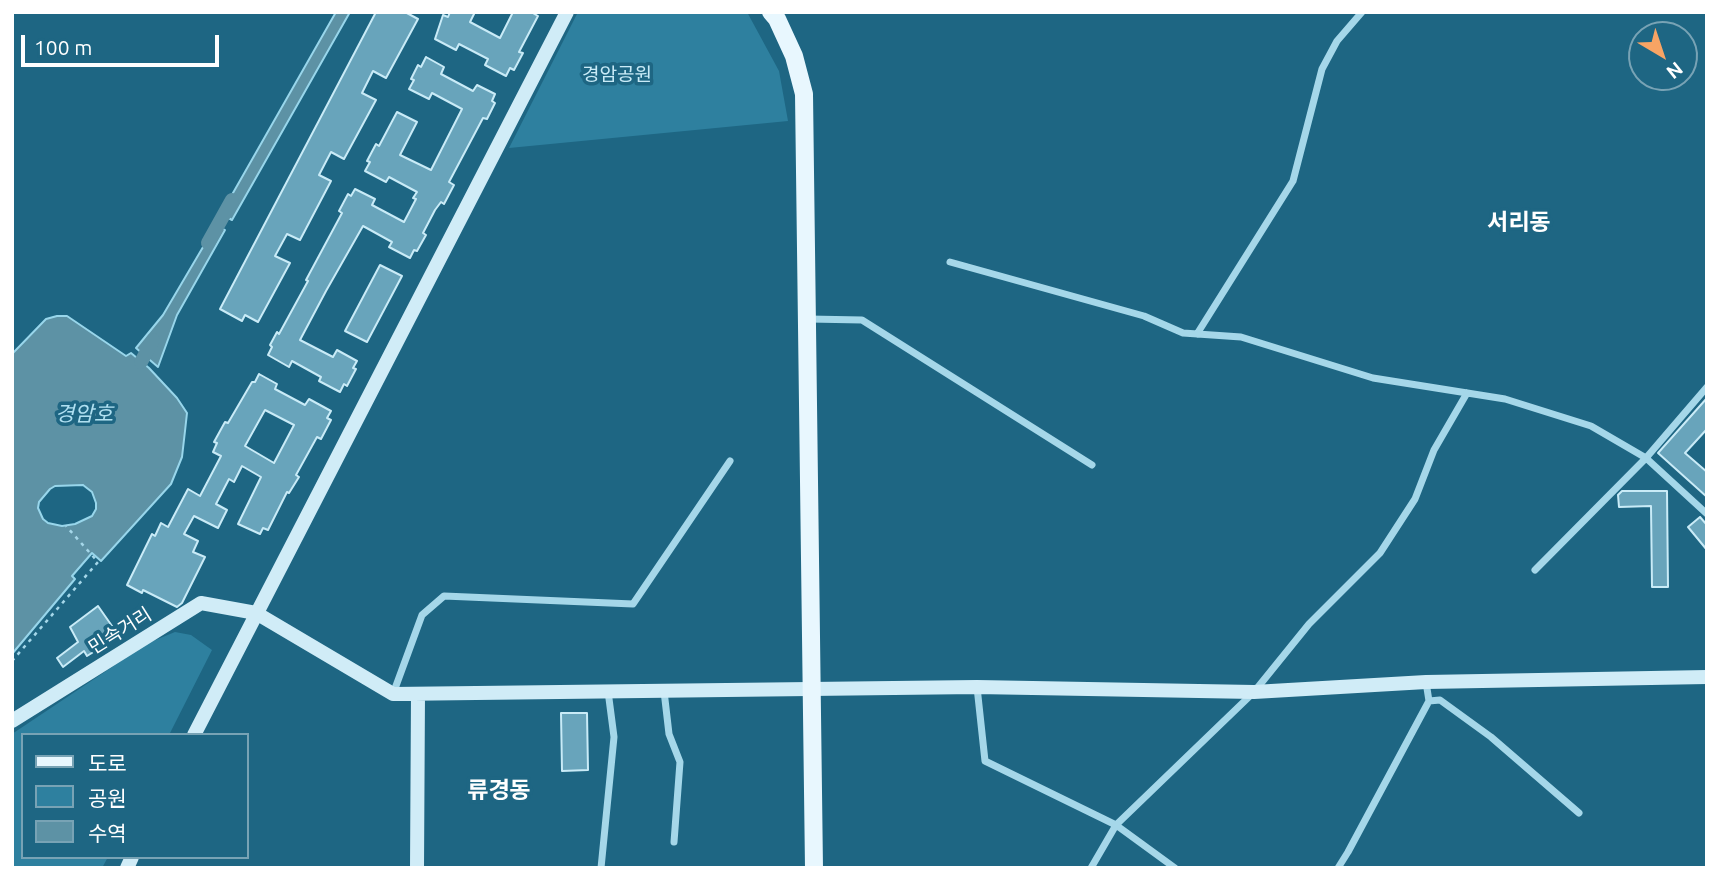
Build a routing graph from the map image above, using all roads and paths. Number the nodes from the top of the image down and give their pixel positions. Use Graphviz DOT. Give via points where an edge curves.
graph roads {
  1 [pos="567,12"];
  2 [pos="771,12"];
  3 [pos="1362,12"];
  4 [pos="950,262"];
  5 [pos="807,319"];
  6 [pos="1197,334"];
  7 [pos="1707,387"];
  8 [pos="1467,393"];
  9 [pos="1646,458"];
  10 [pos="730,461"];
  11 [pos="1092,465"];
  12 [pos="1707,514"];
  13 [pos="66,526"];
  14 [pos="1535,570"];
  15 [pos="256,612"];
  16 [pos="12,661"];
  17 [pos="1707,677"];
  18 [pos="1426,682"];
  19 [pos="978,687"];
  20 [pos="812,689"];
  21 [pos="608,691"];
  22 [pos="664,691"];
  23 [pos="1254,692"];
  24 [pos="393,694"];
  25 [pos="418,694"];
  26 [pos="1429,701"];
  27 [pos="12,722"];
  28 [pos="195,733"];
  29 [pos="1579,813"];
  30 [pos="1116,825"];
  31 [pos="674,842"];
  32 [pos="604,867"];
  33 [pos="417,868"];
  34 [pos="814,868"];
  35 [pos="1091,868"];
  36 [pos="1175,868"];
  37 [pos="1338,868"];
  1 -- 15 [label="street"];
  2 -- 5 [label="main road" via="794,56 804,94"];
  3 -- 6 [label="street" via="1337,41 1322,69 1293,181"];
  4 -- 6 [label="street"];
  5 -- 11 [label="street" via="863,320"];
  5 -- 20 [label="main road"];
  6 -- 8 [label="street" via="1241,337 1373,378"];
  7 -- 9 [label="street"];
  8 -- 9 [label="street" via="1505,399 1591,426"];
  8 -- 23 [label="street" via="1434,450 1415,499 1380,553 1309,624"];
  9 -- 12 [label="street"];
  9 -- 14 [label="street"];
  10 -- 24 [label="street" via="633,604 444,596 422,615"];
  13 -- 16 [label="path" via="98,562"];
  15 -- 24 [label="street"];
  15 -- 27 [label="street, 민속거리" via="201,603"];
  15 -- 28 [label="street"];
  17 -- 18 [label="street"];
  18 -- 23 [label="street"];
  18 -- 26 [label="street"];
  19 -- 20 [label="street"];
  19 -- 23 [label="street"];
  19 -- 30 [label="street" via="985,761"];
  20 -- 22 [label="street"];
  20 -- 34 [label="main road"];
  21 -- 22 [label="street"];
  21 -- 25 [label="street"];
  21 -- 32 [label="street" via="614,737"];
  22 -- 31 [label="street" via="669,734 680,762"];
  23 -- 30 [label="street"];
  24 -- 25 [label="street"];
  25 -- 33 [label="street"];
  26 -- 29 [label="street" via="1440,700 1491,737"];
  26 -- 37 [label="street"];
  30 -- 35 [label="street"];
  30 -- 36 [label="street"];
}
